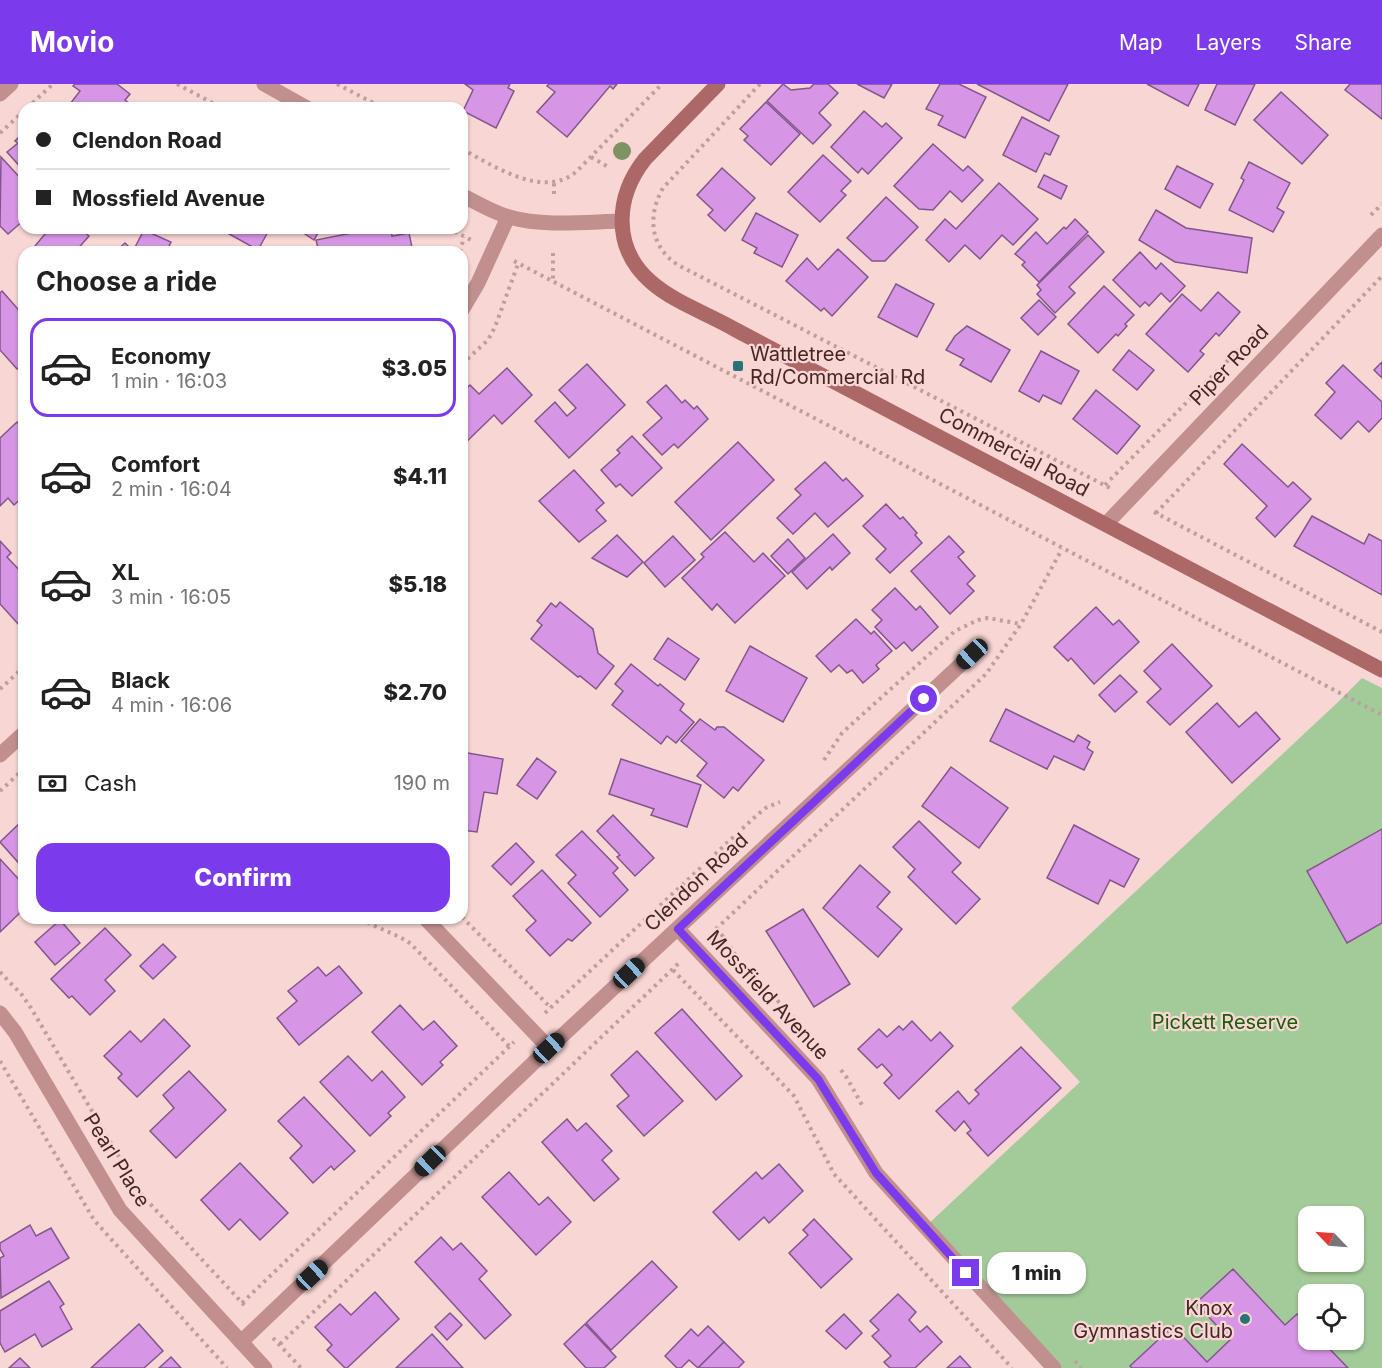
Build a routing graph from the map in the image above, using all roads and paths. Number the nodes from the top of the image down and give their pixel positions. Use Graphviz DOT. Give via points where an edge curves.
graph roads {
  1 [pos="11,84"];
  2 [pos="53,84"];
  3 [pos="177,84"];
  4 [pos="264,84"];
  5 [pos="337,84"];
  6 [pos="662,84"];
  7 [pos="718,84"];
  8 [pos="760,84"];
  9 [pos="0,94"];
  10 [pos="33,102"];
  11 [pos="211,102"];
  12 [pos="296,102"];
  13 [pos="372,102"];
  14 [pos="18,116"];
  15 [pos="0,133"];
  16 [pos="468,152"];
  17 [pos="591,157"];
  18 [pos="610,168"];
  19 [pos="554,183"];
  20 [pos="554,194"];
  21 [pos="468,198"];
  22 [pos="1382,204"];
  23 [pos="508,217"];
  24 [pos="621,221"];
  25 [pos="1365,221"];
  26 [pos="459,234"];
  27 [pos="1382,235"];
  28 [pos="464,237"];
  29 [pos="472,241"];
  30 [pos="462,246"];
  31 [pos="553,253"];
  32 [pos="1382,276"];
  33 [pos="553,283"];
  34 [pos="468,299"];
  35 [pos="1256,332"];
  36 [pos="468,358"];
  37 [pos="1149,509"];
  38 [pos="1156,513"];
  39 [pos="1106,524"];
  40 [pos="1021,624"];
  41 [pos="1382,632"];
  42 [pos="972,654"];
  43 [pos="1382,669"];
  44 [pos="18,672"];
  45 [pos="0,689"];
  46 [pos="1382,715"];
  47 [pos="18,738"];
  48 [pos="0,755"];
  49 [pos="821,766"];
  50 [pos="18,774"];
  51 [pos="0,791"];
  52 [pos="783,800"];
  53 [pos="468,922"];
  54 [pos="370,924"];
  55 [pos="431,924"];
  56 [pos="717,928"];
  57 [pos="678,929"];
  58 [pos="680,962"];
  59 [pos="742,964"];
  60 [pos="673,970"];
  61 [pos="0,972"];
  62 [pos="765,990"];
  63 [pos="0,1013"];
  64 [pos="805,1030"];
  65 [pos="549,1048"];
  66 [pos="833,1062"];
  67 [pos="863,1107"];
  68 [pos="242,1303"];
  69 [pos="246,1307"];
  70 [pos="241,1342"];
  71 [pos="1074,1360"];
  72 [pos="265,1368"];
  73 [pos="301,1368"];
  74 [pos="1012,1368"];
  75 [pos="1054,1368"];
  76 [pos="1081,1368"];
  1 -- 9 [label="street"];
  2 -- 10 [label="path"];
  3 -- 11 [label="path"];
  4 -- 12 [label="street"];
  5 -- 13 [label="path"];
  6 -- 17 [label="path"];
  7 -- 24 [label="main road, Commercial Road" via="637,169 625,194"];
  8 -- 35 [label="path" via="663,188 654,208 653,228 664,253 678,265 1105,485"];
  14 -- 15 [label="path"];
  16 -- 19 [label="path" via="529,180"];
  17 -- 18 [label="path"];
  17 -- 19 [label="path" via="572,176"];
  19 -- 20 [label="path"];
  21 -- 23 [label="street"];
  22 -- 25 [label="path"];
  23 -- 24 [label="street" via="554,222"];
  23 -- 34 [label="street"];
  24 -- 39 [label="main road, Commercial Road" via="635,262 650,282 662,290"];
  26 -- 28 [label="path"];
  27 -- 39 [label="street, Piper Road"];
  28 -- 29 [label="path"];
  28 -- 30 [label="path"];
  31 -- 33 [label="path"];
  32 -- 38 [label="path"];
  33 -- 36 [label="path" via="516,263 495,327 488,340"];
  33 -- 46 [label="path"];
  37 -- 38 [label="path"];
  38 -- 41 [label="path"];
  39 -- 43 [label="main road, Commercial Road"];
  40 -- 49 [label="path" via="988,618 955,632 842,733"];
  42 -- 57 [label="street, Clendon Road"];
  44 -- 45 [label="path"];
  47 -- 48 [label="street"];
  50 -- 51 [label="path"];
  52 -- 53 [label="path" via="757,815 551,1008"];
  54 -- 68 [label="path" via="411,944 510,1047"];
  55 -- 65 [label="street"];
  56 -- 59 [label="path"];
  57 -- 65 [label="street, Clendon Road"];
  57 -- 75 [label="street, Mossfield Avenue" via="818,1079 876,1173"];
  58 -- 60 [label="path"];
  60 -- 73 [label="path" via="280,1344"];
  60 -- 74 [label="path" via="795,1096 834,1174"];
  61 -- 68 [label="path" via="31,1008 141,1194"];
  62 -- 64 [label="path"];
  63 -- 70 [label="street, Pearl Place" via="120,1209"];
  65 -- 70 [label="street, Clendon Road"];
  66 -- 67 [label="path"];
  68 -- 69 [label="path"];
  70 -- 72 [label="street, Pearl Place"];
  71 -- 76 [label="path"];
}
